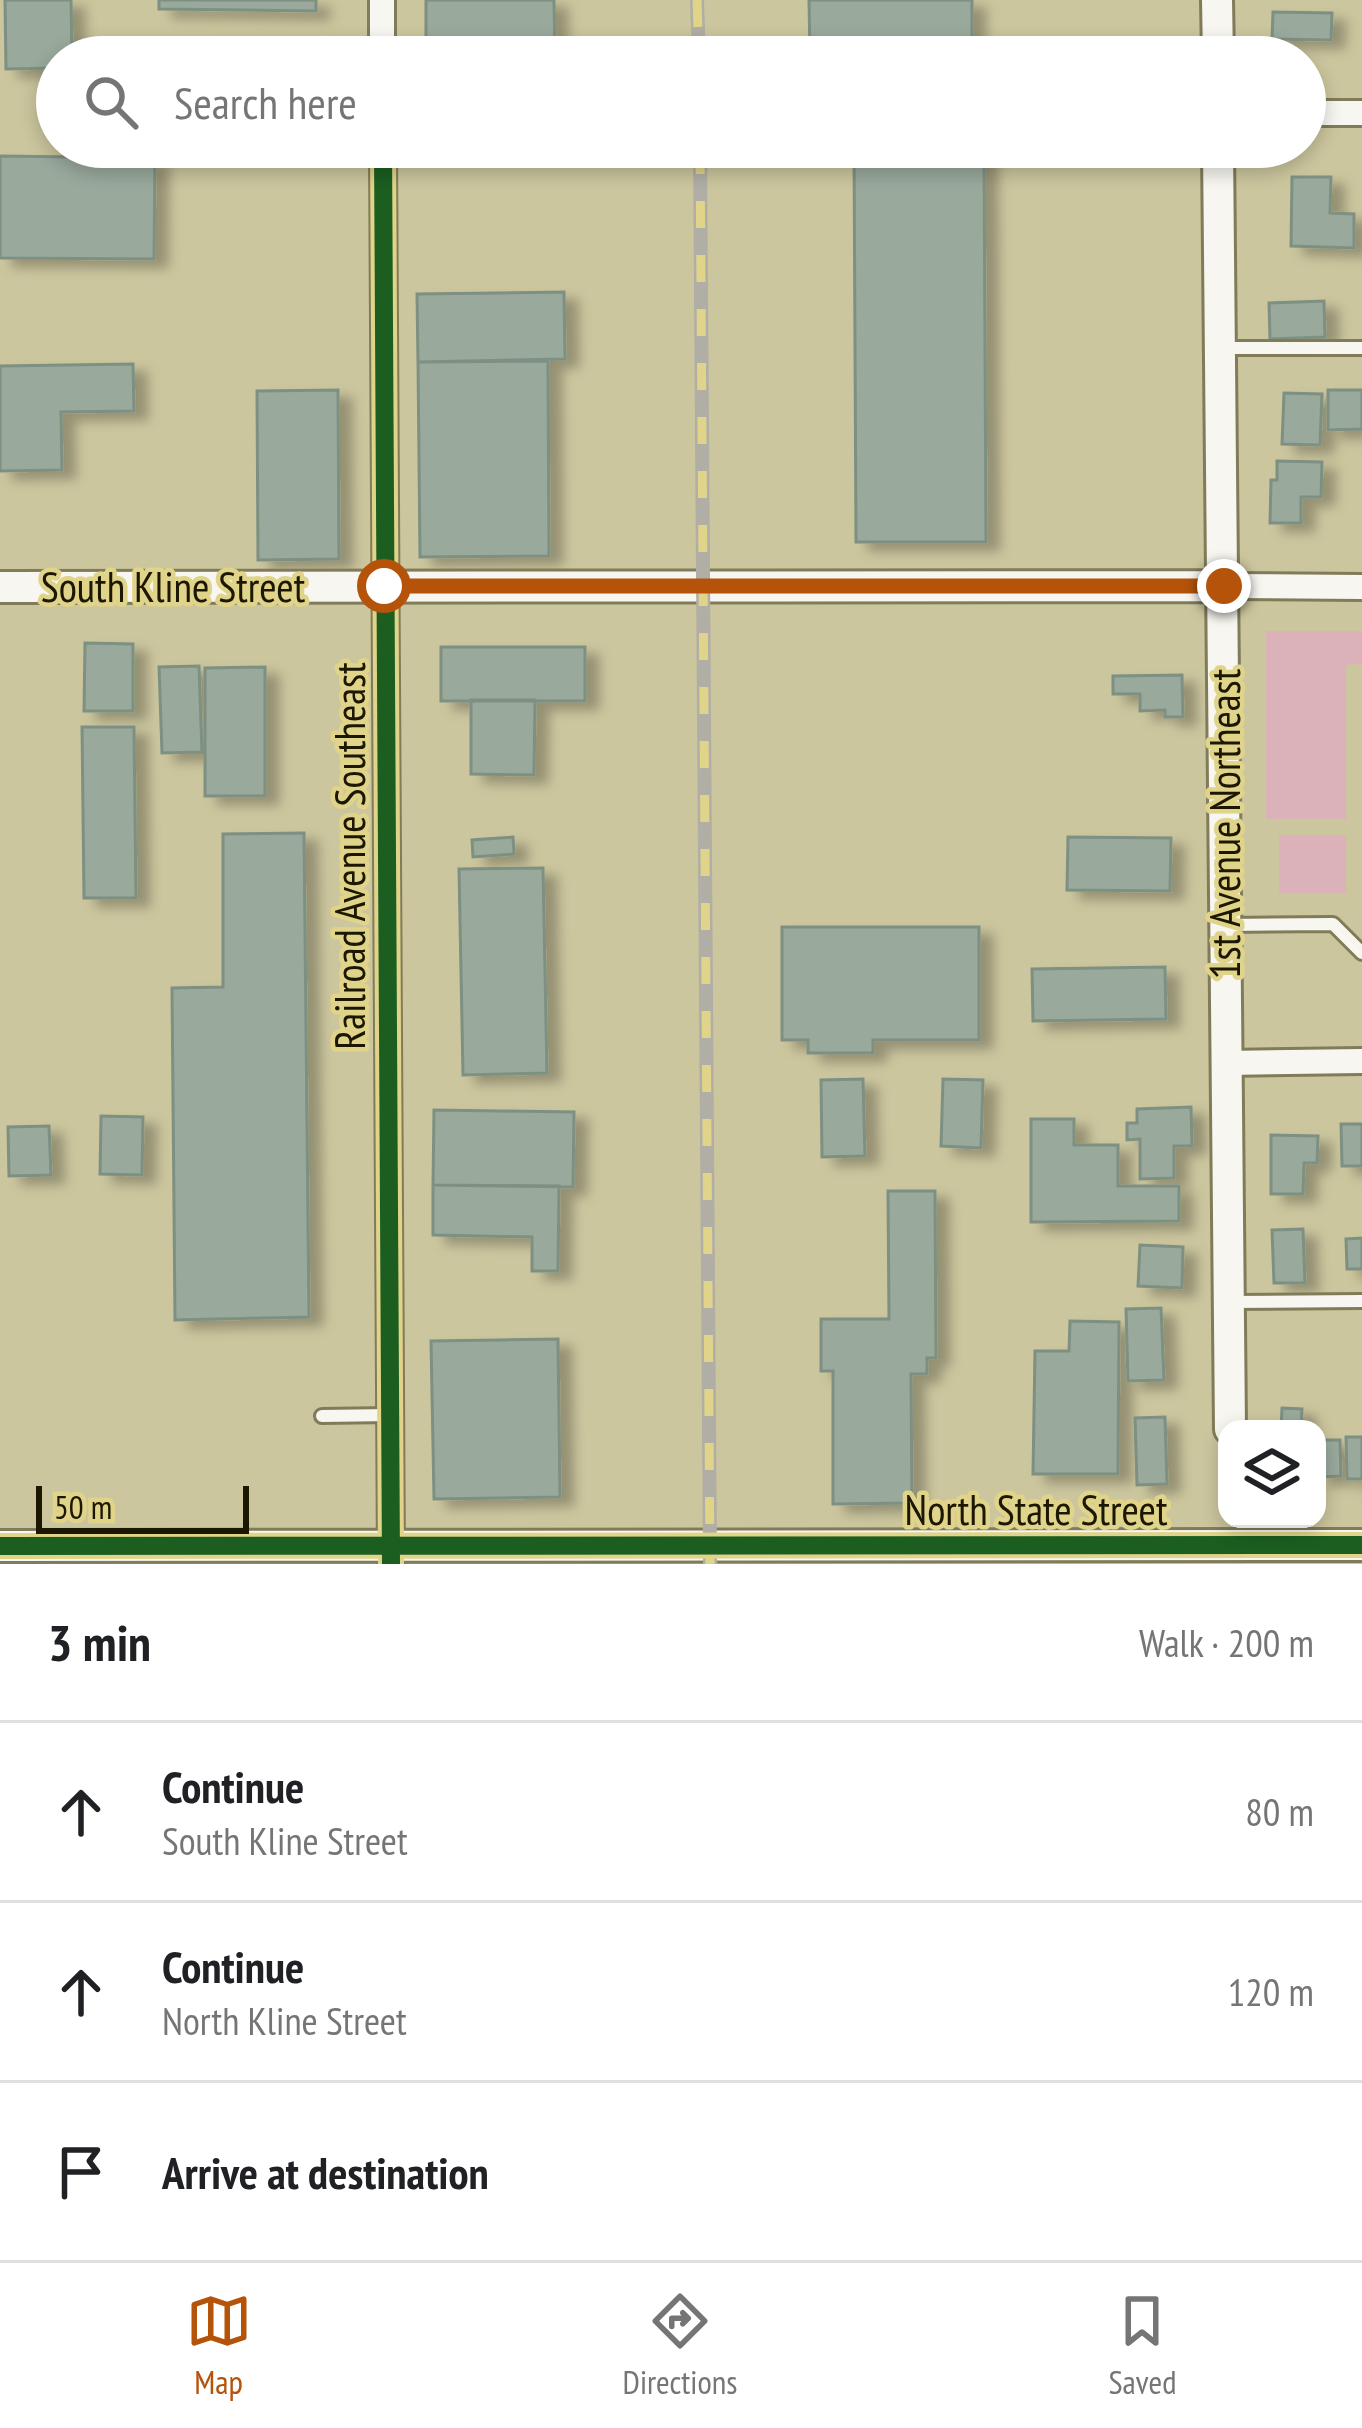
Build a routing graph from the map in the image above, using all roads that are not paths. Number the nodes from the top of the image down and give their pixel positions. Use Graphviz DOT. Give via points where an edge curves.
graph roads {
  1 [pos="382,0"];
  2 [pos="1217,0"];
  3 [pos="382,36"];
  4 [pos="1218,36"];
  5 [pos="1326,113"];
  6 [pos="1362,113"];
  7 [pos="382,168"];
  8 [pos="1218,168"];
  9 [pos="1220,348"];
  10 [pos="1362,348"];
  11 [pos="384,586"];
  12 [pos="1224,586"];
  13 [pos="0,587"];
  14 [pos="1362,587"];
  15 [pos="1225,925"];
  16 [pos="1362,953"];
  17 [pos="1362,1061"];
  18 [pos="1226,1063"];
  19 [pos="1362,1301"];
  20 [pos="1228,1302"];
  21 [pos="390,1415"];
  22 [pos="322,1416"];
  23 [pos="1230,1420"];
  24 [pos="1232,1543"];
  25 [pos="1362,1545"];
  26 [pos="0,1546"];
  27 [pos="391,1555"];
  28 [pos="1008,1556"];
  1 -- 3 [label="street"];
  2 -- 4 [label="street"];
  5 -- 6 [label="street"];
  7 -- 11 [label="street, Railroad Avenue Southeast"];
  8 -- 9 [label="street, 1st Avenue Northeast"];
  9 -- 10 [label="lane"];
  9 -- 12 [label="street, 1st Avenue Northeast"];
  11 -- 12 [label="street, South Kline Street"];
  11 -- 13 [label="street, South Kline Street"];
  11 -- 21 [label="street, Railroad Avenue Southeast"];
  12 -- 14 [label="street"];
  12 -- 15 [label="street, 1st Avenue Northeast"];
  15 -- 16 [label="lane" via="1333,924"];
  15 -- 18 [label="street, 1st Avenue Northeast"];
  17 -- 18 [label="street"];
  18 -- 20 [label="street, 1st Avenue Northeast"];
  19 -- 20 [label="lane"];
  20 -- 23 [label="street, 1st Avenue Northeast"];
  21 -- 22 [label="lane"];
  21 -- 27 [label="street, Railroad Avenue Southeast"];
  24 -- 25 [label="street, North State Street"];
  24 -- 28 [label="street, North State Street"];
  26 -- 27 [label="street, North State Street"];
  27 -- 28 [label="street, North State Street" via="710,1546"];
}
